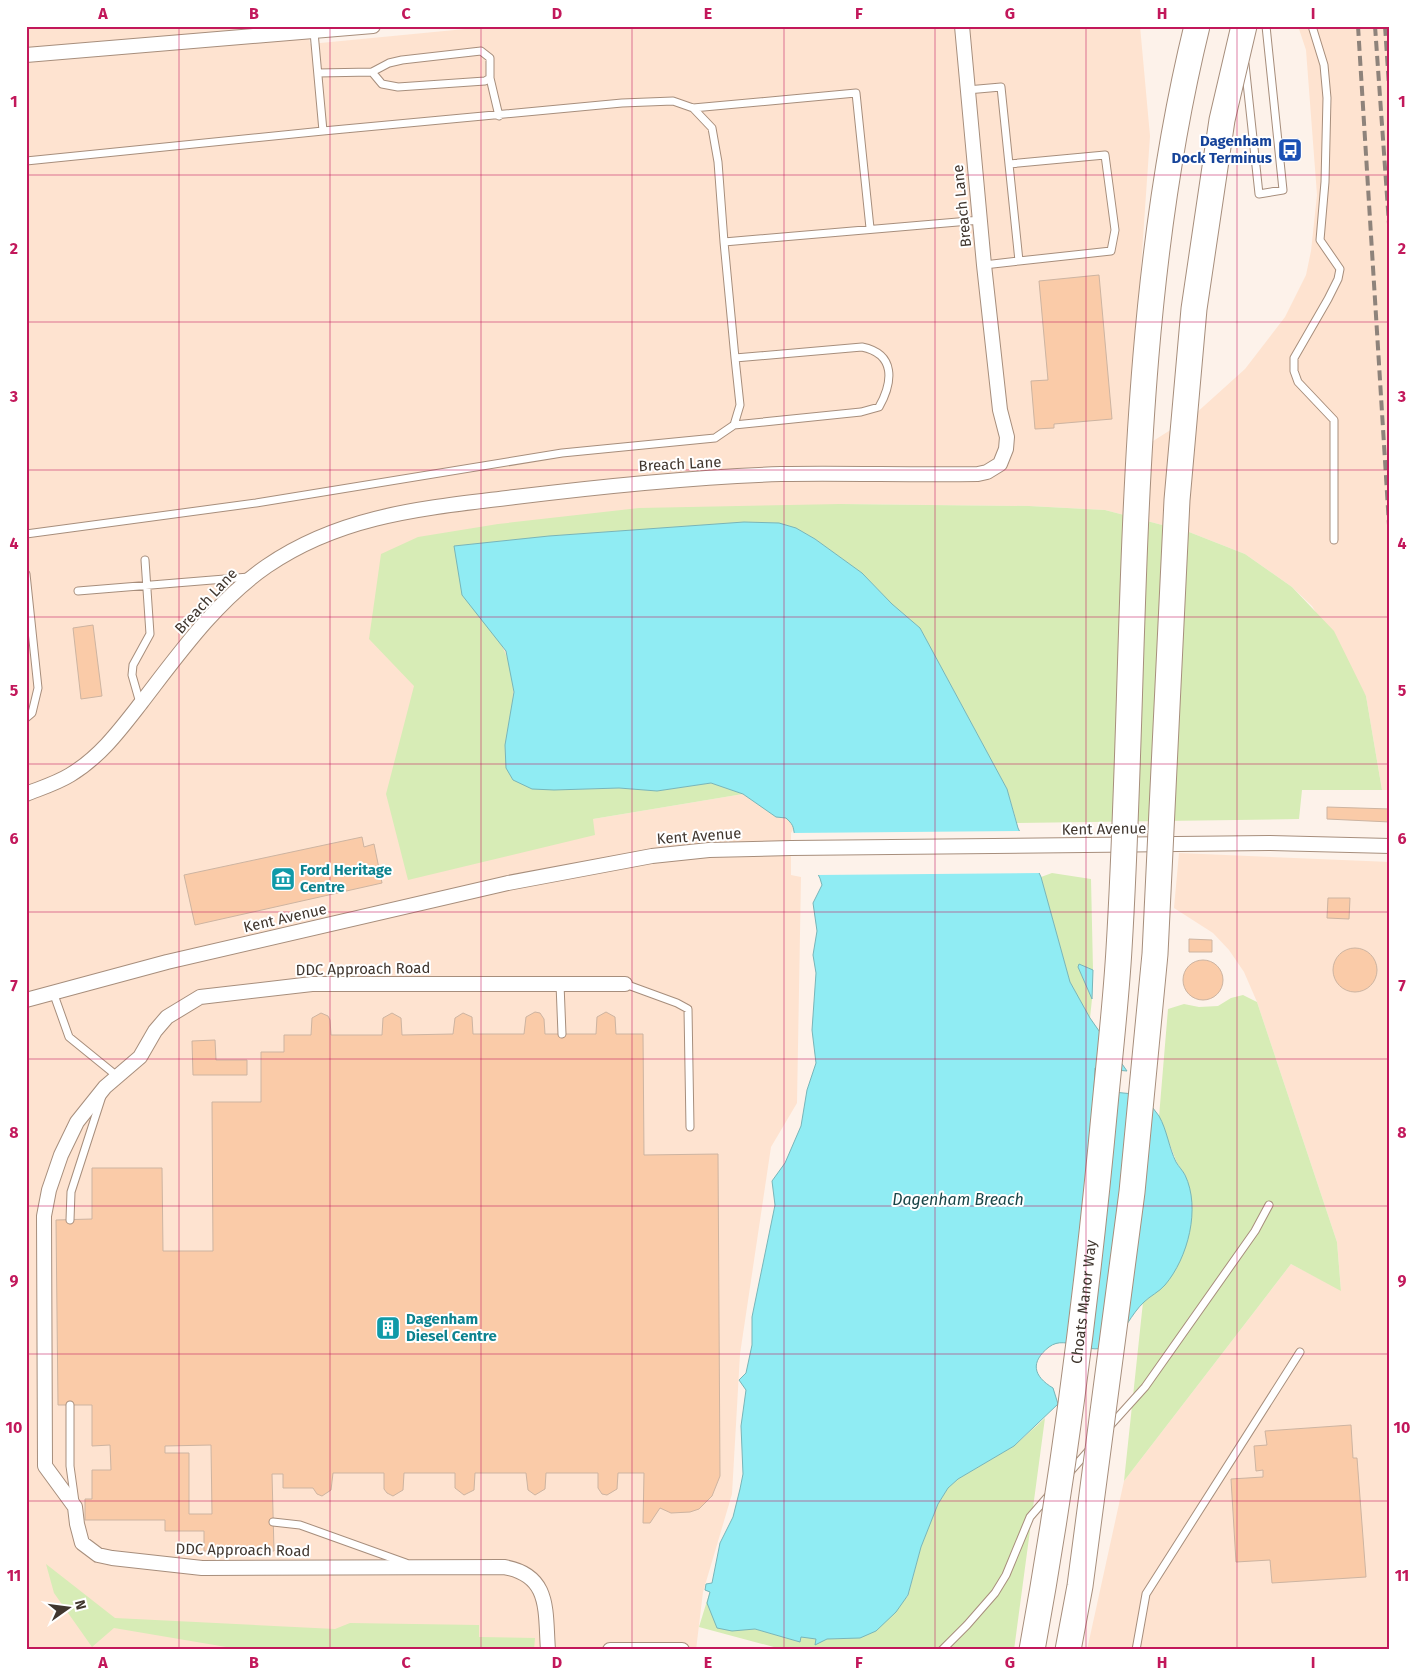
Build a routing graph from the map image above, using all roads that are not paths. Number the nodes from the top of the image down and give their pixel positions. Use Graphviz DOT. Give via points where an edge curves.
graph roads {
  1 [pos="373,26"];
  2 [pos="962,26"];
  3 [pos="1197,26"];
  4 [pos="1242,26"];
  5 [pos="1266,26"];
  6 [pos="1312,26"];
  7 [pos="343,28"];
  8 [pos="314,32"];
  9 [pos="26,55"];
  10 [pos="318,72"];
  11 [pos="372,72"];
  12 [pos="490,78"];
  13 [pos="967,90"];
  14 [pos="693,108"];
  15 [pos="499,116"];
  16 [pos="323,131"];
  17 [pos="26,161"];
  18 [pos="1009,164"];
  19 [pos="981,220"];
  20 [pos="870,228"];
  21 [pos="724,242"];
  22 [pos="1019,261"];
  23 [pos="984,265"];
  24 [pos="735,358"];
  25 [pos="734,425"];
  26 [pos="26,534"];
  27 [pos="1334,540"];
  28 [pos="145,560"];
  29 [pos="26,574"];
  30 [pos="252,577"];
  31 [pos="27,582"];
  32 [pos="148,586"];
  33 [pos="78,591"];
  34 [pos="140,703"];
  35 [pos="26,718"];
  36 [pos="26,794"];
  37 [pos="1390,846"];
  38 [pos="560,984"];
  39 [pos="625,984"];
  40 [pos="52,992"];
  41 [pos="26,1000"];
  42 [pos="562,1034"];
  43 [pos="117,1076"];
  44 [pos="105,1086"];
  45 [pos="690,1127"];
  46 [pos="1269,1205"];
  47 [pos="70,1220"];
  48 [pos="1300,1352"];
  49 [pos="70,1405"];
  50 [pos="75,1507"];
  51 [pos="273,1522"];
  52 [pos="417,1567"];
  53 [pos="548,1650"];
  54 [pos="610,1650"];
  55 [pos="682,1650"];
  56 [pos="942,1650"];
  57 [pos="1032,1650"];
  58 [pos="1068,1650"];
  59 [pos="1136,1650"];
  1 -- 7 [label="street"];
  2 -- 13 [label="street, Breach Lane"];
  3 -- 57 [label="highway, Choats Manor Way, bridge" via="1175,126 1160,217 1142,393 1119,952 1097,1189 1075,1376"];
  4 -- 5 [label="lane" via="1259,194 1283,190"];
  4 -- 58 [label="highway, bridge" via="1222,120 1194,309 1178,500 1155,954 1132,1192 1080,1586"];
  6 -- 27 [label="lane" via="1324,65 1326,98 1325,182 1320,240 1340,269 1328,299 1294,358 1294,371 1298,382 1334,420"];
  7 -- 8 [label="street"];
  8 -- 9 [label="street"];
  8 -- 10 [label="lane"];
  10 -- 11 [label="lane"];
  10 -- 16 [label="lane"];
  11 -- 12 [label="lane" via="382,84 398,87"];
  11 -- 12 [label="lane" via="402,60 481,51 490,58"];
  12 -- 15 [label="lane"];
  13 -- 18 [label="lane" via="1001,87"];
  13 -- 19 [label="street, Breach Lane"];
  14 -- 15 [label="lane" via="673,101"];
  14 -- 20 [label="lane" via="856,93"];
  14 -- 21 [label="lane" via="712,128"];
  15 -- 16 [label="lane"];
  16 -- 17 [label="lane"];
  18 -- 22 [label="lane"];
  18 -- 22 [label="lane" via="1104,155 1115,230 1111,251"];
  19 -- 20 [label="lane"];
  19 -- 23 [label="street, Breach Lane"];
  20 -- 21 [label="lane"];
  21 -- 24 [label="lane"];
  22 -- 23 [label="lane"];
  23 -- 30 [label="street, Breach Lane" via="1000,410 1007,437 1000,464 987,472 778,474 634,482 429,508 388,514 341,528 318,537"];
  24 -- 25 [label="lane" via="740,405"];
  24 -- 25 [label="lane" via="862,347 874,350 884,360 890,377 879,407 861,412"];
  25 -- 26 [label="lane" via="715,438 562,454 256,503"];
  28 -- 32 [label="lane"];
  29 -- 31 [label="lane"];
  30 -- 32 [label="lane"];
  30 -- 34 [label="street, Breach Lane" via="226,600"];
  31 -- 35 [label="lane" via="38,688 32,713"];
  32 -- 33 [label="lane"];
  32 -- 34 [label="lane" via="150,634 133,665 132,674"];
  34 -- 36 [label="street, Breach Lane" via="108,744 90,761 70,776"];
  37 -- 40 [label="street, Kent Avenue" via="1269,843 791,848 709,850 652,856 518,881"];
  38 -- 39 [label="street, DDC Approach Road"];
  38 -- 42 [label="lane"];
  38 -- 43 [label="street, DDC Approach Road" via="312,984 200,997 168,1017 155,1031 140,1057"];
  39 -- 45 [label="lane" via="688,1009"];
  40 -- 41 [label="street, Kent Avenue"];
  40 -- 43 [label="lane" via="69,1037"];
  43 -- 44 [label="street, DDC Approach Road"];
  44 -- 47 [label="lane" via="71,1192"];
  44 -- 50 [label="street, DDC Approach Road" via="77,1122 60,1155 44,1216 45,1466"];
  46 -- 56 [label="lane" via="1255,1231 1145,1387 1030,1517 995,1593"];
  48 -- 59 [label="lane" via="1146,1594"];
  49 -- 50 [label="lane" via="70,1466"];
  50 -- 52 [label="street, DDC Approach Road" via="82,1543 98,1555 112,1558 202,1568"];
  51 -- 52 [label="lane" via="300,1525"];
  52 -- 53 [label="street, DDC Approach Road" via="504,1567 526,1572 543,1597"];
  54 -- 55 [label="street"];
}
